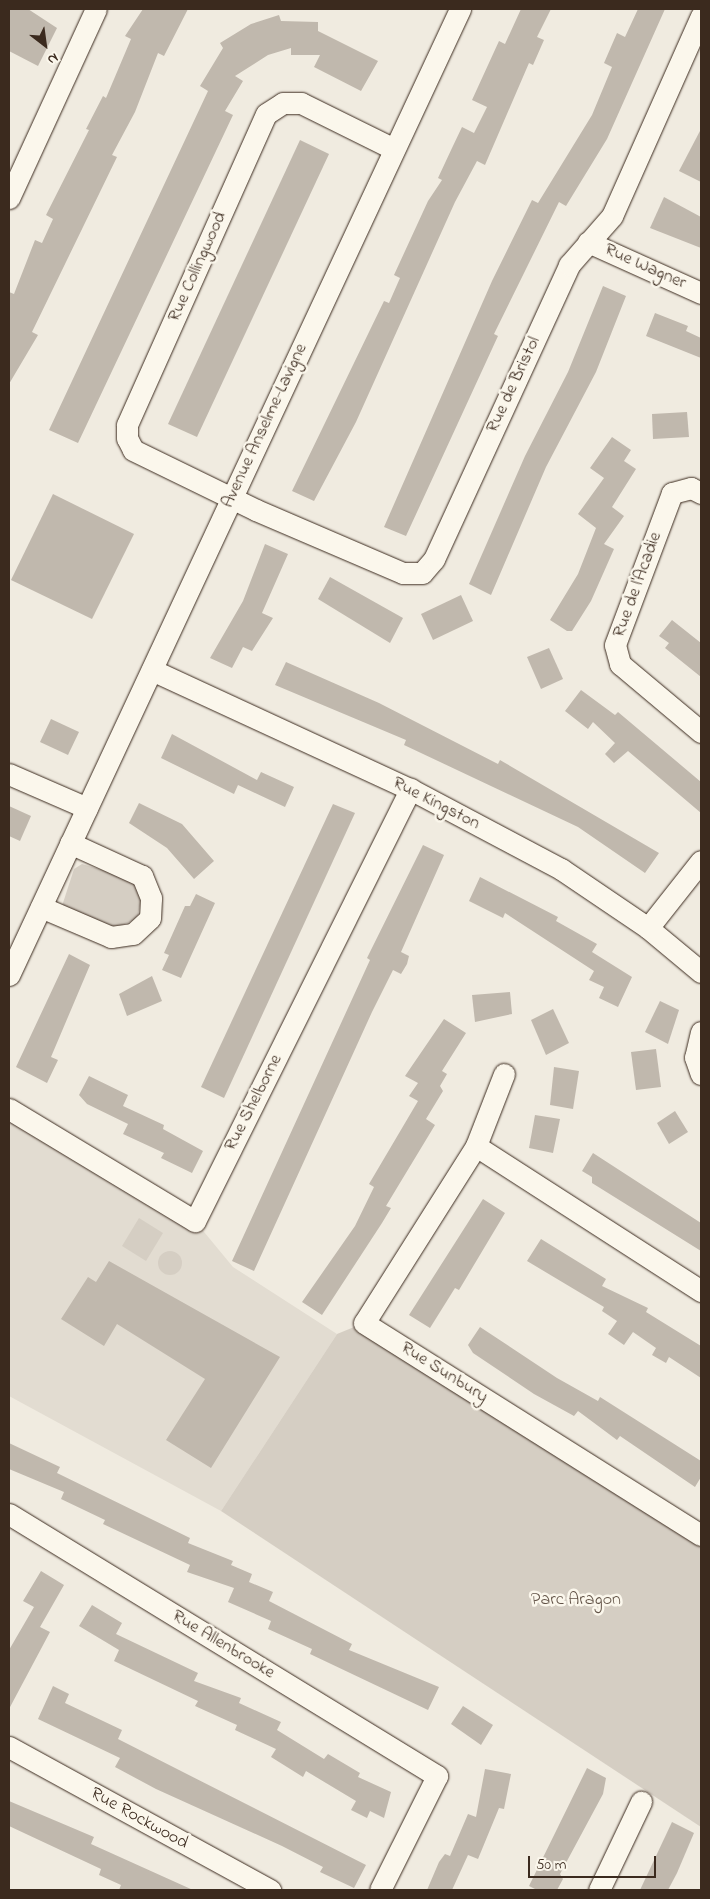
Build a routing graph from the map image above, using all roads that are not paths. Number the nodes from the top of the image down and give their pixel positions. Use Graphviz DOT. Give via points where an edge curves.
graph roads {
  1 [pos="96,9"];
  2 [pos="460,9"];
  3 [pos="701,16"];
  4 [pos="394,149"];
  5 [pos="11,187"];
  6 [pos="588,242"];
  7 [pos="701,292"];
  8 [pos="701,492"];
  9 [pos="232,498"];
  10 [pos="152,670"];
  11 [pos="701,732"];
  12 [pos="9,774"];
  13 [pos="410,789"];
  14 [pos="87,808"];
  15 [pos="70,843"];
  16 [pos="701,861"];
  17 [pos="41,907"];
  18 [pos="648,928"];
  19 [pos="701,972"];
  20 [pos="9,975"];
  21 [pos="701,1032"];
  22 [pos="504,1074"];
  23 [pos="701,1074"];
  24 [pos="9,1109"];
  25 [pos="476,1146"];
  26 [pos="701,1291"];
  27 [pos="11,1521"];
  28 [pos="701,1534"];
  29 [pos="9,1747"];
  30 [pos="641,1802"];
  31 [pos="270,1890"];
  32 [pos="380,1890"];
  33 [pos="599,1890"];
  1 -- 5 [label="street"];
  2 -- 4 [label="street, Avenue Anselme-Lavigne"];
  3 -- 6 [label="street, Rue de Bristol" via="612,216"];
  4 -- 9 [label="street, Avenue Anselme-Lavigne"];
  4 -- 9 [label="street, Rue Collingwood" via="301,103 283,102 266,114 127,425 133,450"];
  6 -- 7 [label="street, Rue Wagner"];
  6 -- 9 [label="street, Rue de Bristol" via="569,265 434,559 422,573 403,573"];
  8 -- 11 [label="street, Rue de l'Acadie" via="691,488 672,493 616,645 620,664"];
  9 -- 10 [label="street, Avenue Anselme-Lavigne"];
  10 -- 13 [label="street, Rue Kingston"];
  10 -- 14 [label="street, Avenue Anselme-Lavigne"];
  12 -- 14 [label="street"];
  13 -- 18 [label="street, Rue Kingston" via="561,869"];
  13 -- 24 [label="street, Rue Shelborne" via="195,1221"];
  14 -- 15 [label="street, Avenue Anselme-Lavigne"];
  15 -- 17 [label="street, Avenue Anselme-Lavigne"];
  15 -- 17 [label="street" via="142,876 151,898 150,918 133,934 111,937"];
  16 -- 18 [label="street"];
  17 -- 20 [label="street, Avenue Anselme-Lavigne"];
  18 -- 19 [label="street, Rue Kingston"];
  21 -- 23 [label="street" via="695,1057"];
  22 -- 25 [label="street, Rue Sunbury"];
  25 -- 26 [label="street"];
  25 -- 28 [label="street, Rue Sunbury" via="364,1323"];
  27 -- 32 [label="street, Rue Allenbrooke" via="437,1776"];
  29 -- 31 [label="street, Rue Rockwood"];
  30 -- 33 [label="street"];
}
